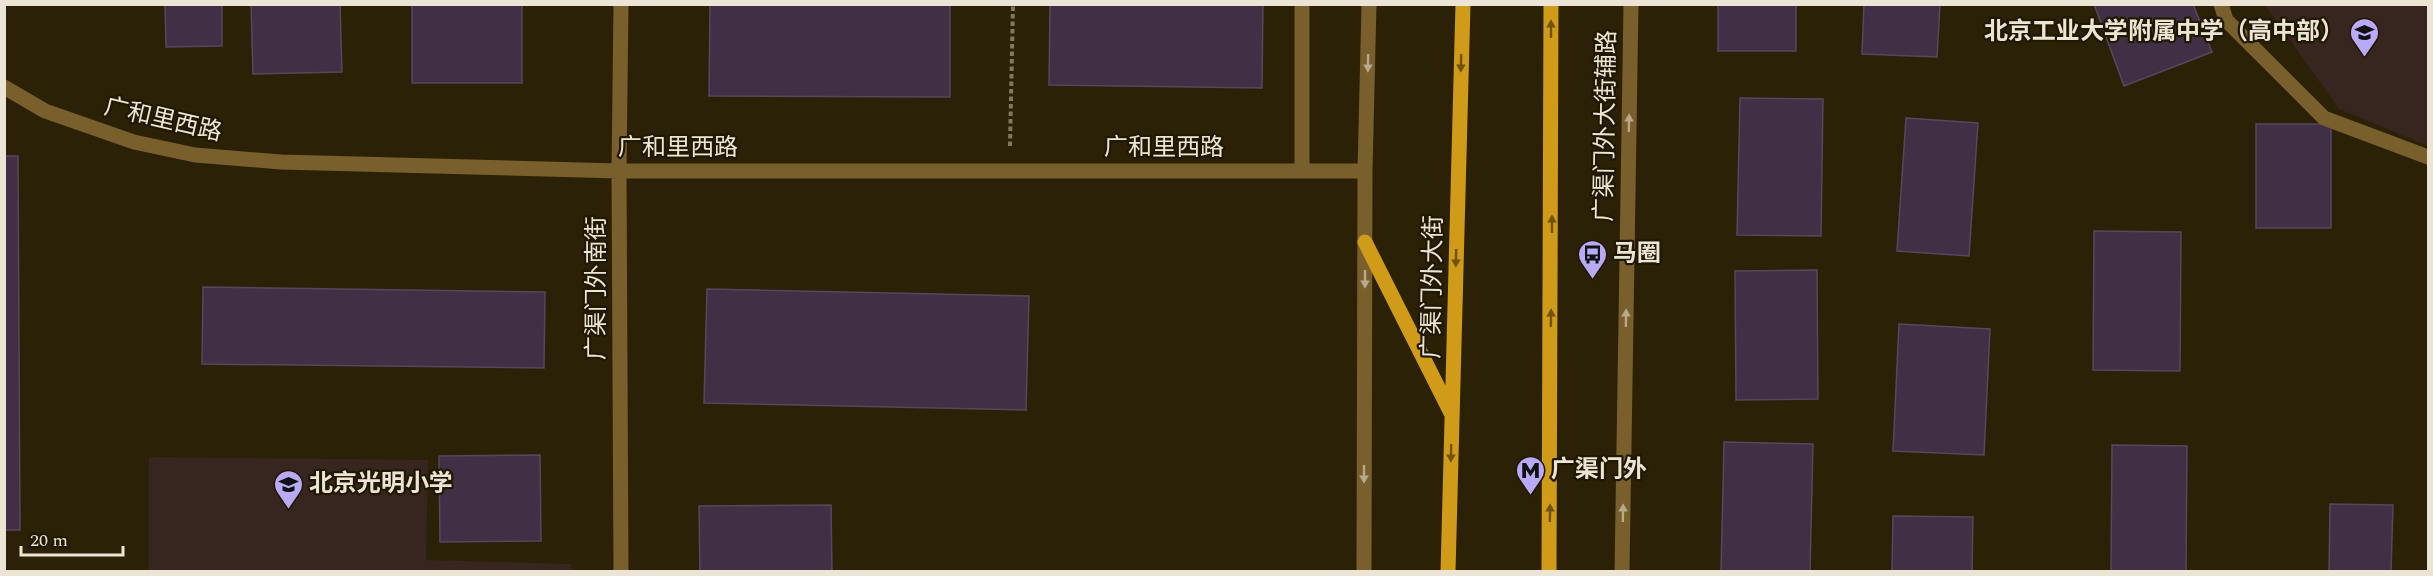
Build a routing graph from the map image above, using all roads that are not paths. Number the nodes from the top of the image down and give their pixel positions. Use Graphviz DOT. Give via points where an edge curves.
graph roads {
  1 [pos="621,4"];
  2 [pos="1302,4"];
  3 [pos="1369,4"];
  4 [pos="1463,4"];
  5 [pos="1551,4"];
  6 [pos="1631,4"];
  7 [pos="2221,4"];
  8 [pos="4,87"];
  9 [pos="2428,157"];
  10 [pos="618,171"];
  11 [pos="1302,171"];
  12 [pos="1365,171"];
  13 [pos="1365,242"];
  14 [pos="1452,415"];
  15 [pos="621,572"];
  16 [pos="1364,572"];
  17 [pos="1448,572"];
  18 [pos="1549,572"];
  19 [pos="1622,572"];
  1 -- 10 [label="street, 广渠门外南街"];
  2 -- 11 [label="street"];
  3 -- 12 [label="street, one-way"];
  4 -- 14 [label="main road, 广渠门外大街, one-way"];
  18 -- 5 [label="main road, one-way"];
  19 -- 6 [label="street, 广渠门外大街辅路, one-way"];
  7 -- 9 [label="street" via="2226,20 2324,118"];
  8 -- 10 [label="street, 广和里西路" via="45,111 134,142 195,156"];
  10 -- 11 [label="street, 广和里西路"];
  10 -- 15 [label="street, 广渠门外南街"];
  11 -- 12 [label="street, 广和里西路"];
  12 -- 13 [label="street"];
  13 -- 14 [label="main road"];
  13 -- 16 [label="street, one-way"];
  14 -- 17 [label="main road, 广渠门外大街, one-way"];
}
